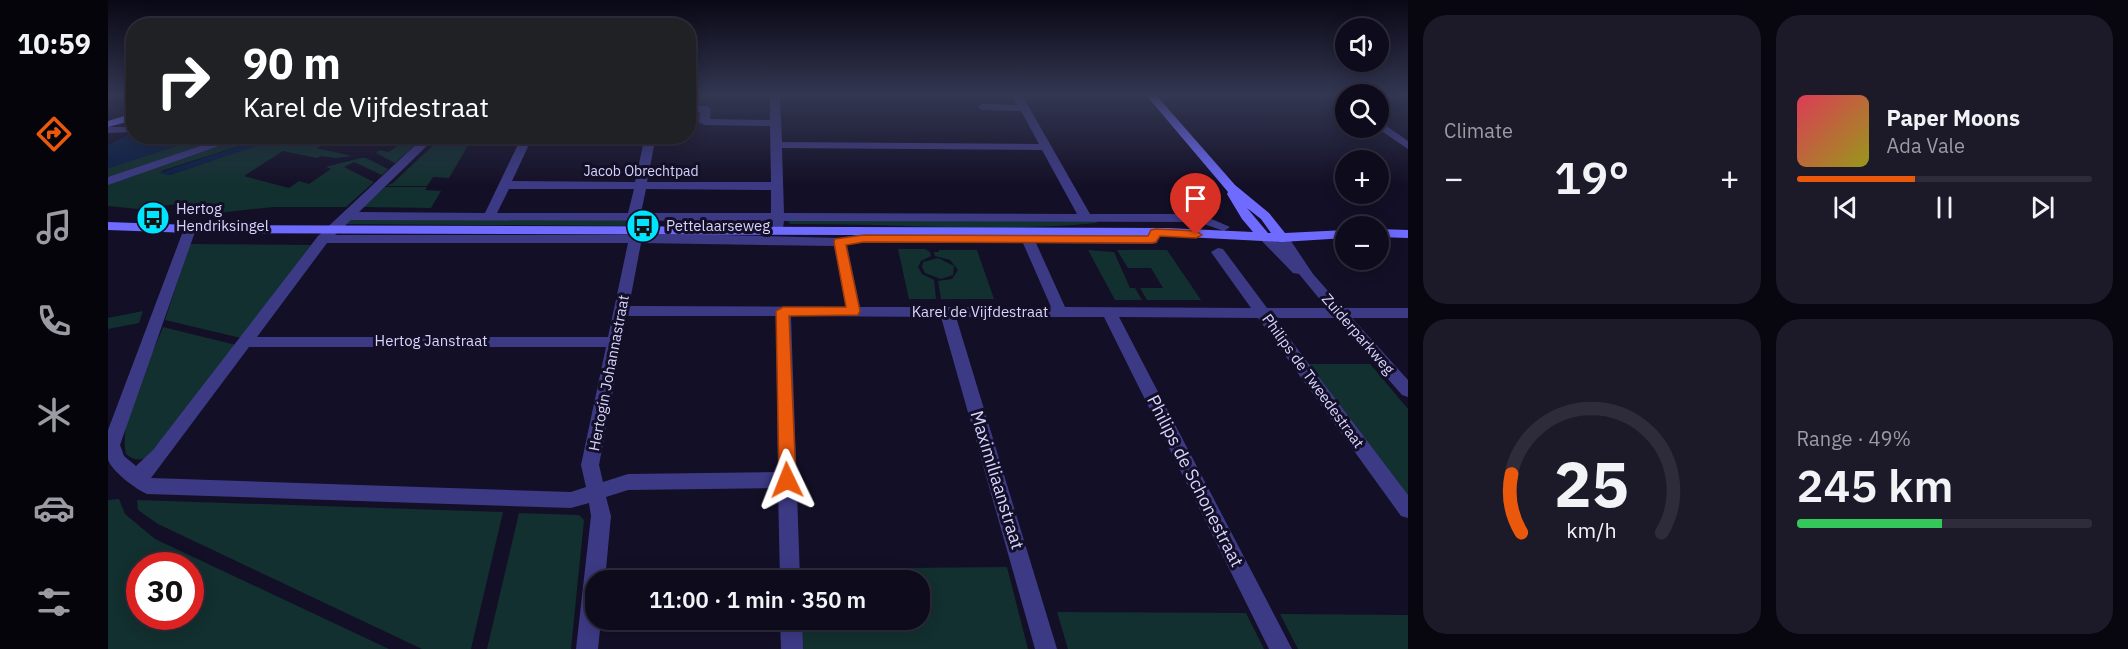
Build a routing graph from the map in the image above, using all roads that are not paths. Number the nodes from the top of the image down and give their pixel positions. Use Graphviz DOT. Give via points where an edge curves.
graph roads {
  1 [pos="776,125"];
  2 [pos="1034,125"];
  3 [pos="1177,125"];
  4 [pos="108,130"];
  5 [pos="126,130"];
  6 [pos="1389,131"];
  7 [pos="218,144"];
  8 [pos="424,144"];
  9 [pos="524,144"];
  10 [pos="649,144"];
  11 [pos="776,146"];
  12 [pos="1408,146"];
  13 [pos="1046,147"];
  14 [pos="108,181"];
  15 [pos="505,185"];
  16 [pos="641,186"];
  17 [pos="777,186"];
  18 [pos="490,215"];
  19 [pos="348,216"];
  20 [pos="634,216"];
  21 [pos="778,216"];
  22 [pos="1085,217"];
  23 [pos="108,225"];
  24 [pos="1224,227"];
  25 [pos="190,229"];
  26 [pos="1269,232"];
  27 [pos="1335,233"];
  28 [pos="1389,233"];
  29 [pos="328,234"];
  30 [pos="1408,234"];
  31 [pos="778,235"];
  32 [pos="1158,235"];
  33 [pos="635,239"];
  34 [pos="1028,239"];
  35 [pos="840,242"];
  36 [pos="1218,252"];
  37 [pos="622,311"];
  38 [pos="783,311"];
  39 [pos="854,311"];
  40 [pos="947,312"];
  41 [pos="1060,312"];
  42 [pos="1109,312"];
  43 [pos="1262,312"];
  44 [pos="1339,312"];
  45 [pos="1408,313"];
  46 [pos="246,342"];
  47 [pos="616,342"];
  48 [pos="1408,391"];
  49 [pos="136,479"];
  50 [pos="787,480"];
  51 [pos="596,492"];
  52 [pos="1408,510"];
  53 [pos="790,570"];
  54 [pos="791,630"];
  55 [pos="586,649"];
  56 [pos="792,649"];
  57 [pos="1046,649"];
  58 [pos="1281,649"];
  1 -- 11 [label="street"];
  2 -- 13 [label="street"];
  3 -- 26 [label="street, Zuiderparkweg" via="1231,188 1265,216"];
  4 -- 5 [label="street"];
  6 -- 12 [label="street"];
  7 -- 14 [label="street"];
  8 -- 19 [label="street"];
  9 -- 15 [label="street"];
  10 -- 16 [label="street"];
  11 -- 13 [label="street"];
  11 -- 17 [label="street"];
  13 -- 22 [label="street"];
  15 -- 16 [label="street, Jacob Obrechtpad"];
  15 -- 18 [label="street"];
  16 -- 17 [label="street, Jacob Obrechtpad"];
  16 -- 20 [label="street"];
  17 -- 21 [label="street"];
  18 -- 19 [label="street"];
  18 -- 20 [label="street"];
  19 -- 29 [label="street"];
  20 -- 21 [label="street"];
  21 -- 22 [label="street"];
  21 -- 31 [label="street"];
  22 -- 24 [label="street" via="1200,218"];
  23 -- 25 [label="street"];
  24 -- 26 [label="street"];
  24 -- 32 [label="street"];
  25 -- 29 [label="street"];
  25 -- 49 [label="street" via="111,445 117,461"];
  26 -- 27 [label="street"];
  26 -- 32 [label="street"];
  26 -- 44 [label="street, Zuiderparkweg"];
  28 -- 30 [label="street"];
  29 -- 31 [label="street"];
  29 -- 33 [label="street"];
  29 -- 46 [label="street"];
  31 -- 32 [label="street"];
  31 -- 33 [label="street"];
  31 -- 35 [label="street"];
  32 -- 34 [label="street"];
  33 -- 37 [label="street, Hertogin Johannastraat"];
  34 -- 35 [label="street" via="864,238"];
  34 -- 41 [label="street"];
  35 -- 39 [label="street"];
  36 -- 43 [label="street, Philips de Tweedestraat"];
  37 -- 38 [label="street, Karel de Vijfdestraat"];
  37 -- 47 [label="street, Hertogin Johannastraat"];
  38 -- 39 [label="street, Karel de Vijfdestraat"];
  38 -- 50 [label="street"];
  39 -- 40 [label="street, Karel de Vijfdestraat"];
  40 -- 41 [label="street, Karel de Vijfdestraat"];
  40 -- 57 [label="street, Maximiliaanstraat"];
  41 -- 42 [label="street, Karel de Vijfdestraat"];
  42 -- 43 [label="street, Karel de Vijfdestraat"];
  42 -- 58 [label="street, Philips de Schonestraat"];
  43 -- 44 [label="street, Karel de Vijfdestraat"];
  43 -- 52 [label="street, Philips de Tweedestraat"];
  44 -- 45 [label="street, Karel de Vijfdestraat"];
  44 -- 48 [label="street, Zuiderparkweg"];
  46 -- 47 [label="street, Hertog Janstraat"];
  46 -- 49 [label="street"];
  47 -- 51 [label="street, Hertogin Johannastraat" via="590,465"];
  49 -- 51 [label="street" via="147,486 243,491 571,500"];
  50 -- 51 [label="street" via="628,482"];
  50 -- 53 [label="street"];
  51 -- 55 [label="street, Hertogin Johannastraat" via="602,516"];
  54 -- 56 [label="street"];
}
